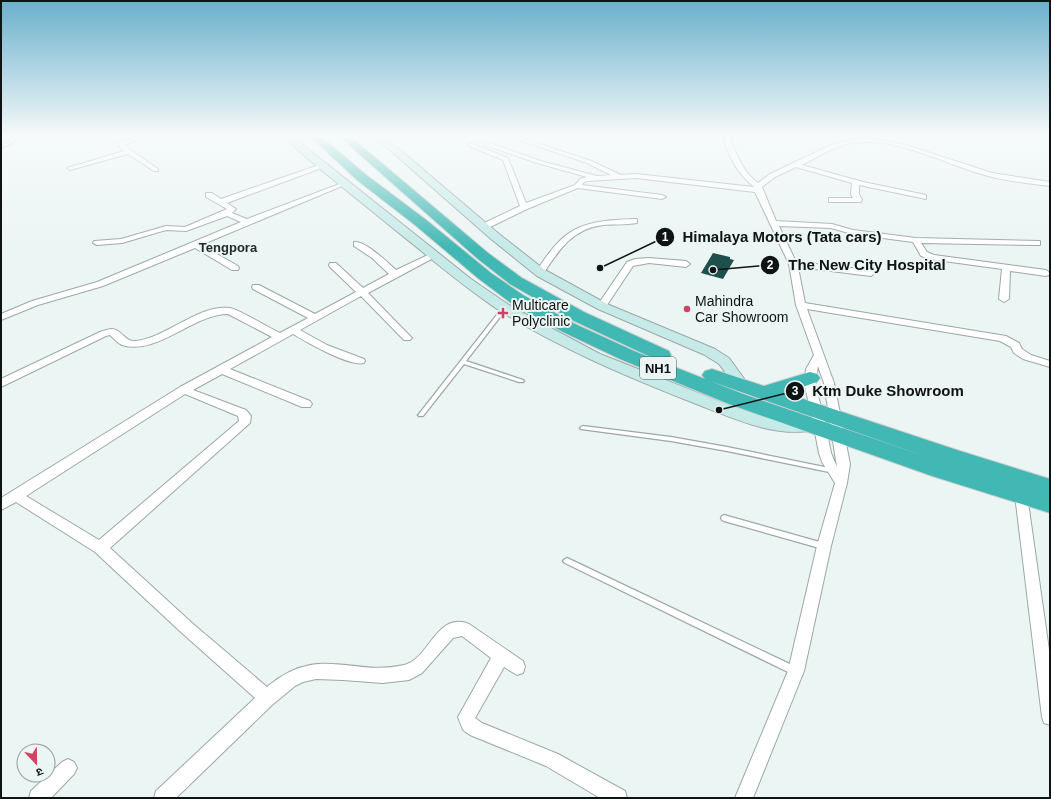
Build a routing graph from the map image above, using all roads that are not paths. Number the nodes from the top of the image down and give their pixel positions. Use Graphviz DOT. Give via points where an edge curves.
graph roads {
  1 [pos="299,174"];
  2 [pos="332,174"];
  3 [pos="359,174"];
  4 [pos="388,174"];
  5 [pos="424,174"];
  6 [pos="512,174"];
  7 [pos="584,174"];
  8 [pos="615,174"];
  9 [pos="744,174"];
  10 [pos="774,174"];
  11 [pos="828,174"];
  12 [pos="992,174"];
  13 [pos="619,176"];
  14 [pos="598,178"];
  15 [pos="855,182"];
  16 [pos="344,184"];
  17 [pos="1050,184"];
  18 [pos="577,186"];
  19 [pos="758,188"];
  20 [pos="209,195"];
  21 [pos="662,197"];
  22 [pos="923,197"];
  23 [pos="832,200"];
  24 [pos="221,202"];
  25 [pos="524,207"];
  26 [pos="227,213"];
  27 [pos="634,221"];
  28 [pos="247,222"];
  29 [pos="774,223"];
  30 [pos="483,228"];
  31 [pos="916,240"];
  32 [pos="97,243"];
  33 [pos="1037,243"];
  34 [pos="357,244"];
  35 [pos="195,245"];
  36 [pos="433,256"];
  37 [pos="686,264"];
  38 [pos="793,264"];
  39 [pos="333,265"];
  40 [pos="236,268"];
  41 [pos="1006,269"];
  42 [pos="540,272"];
  43 [pos="871,273"];
  44 [pos="1046,273"];
  45 [pos="395,274"];
  46 [pos="256,287"];
  47 [pos="362,292"];
  48 [pos="1004,299"];
  49 [pos="801,305"];
  50 [pos="602,306"];
  51 [pos="505,308"];
  52 [pos="1,317"];
  53 [pos="316,318"];
  54 [pos="293,330"];
  55 [pos="279,338"];
  56 [pos="407,338"];
  57 [pos="818,356"];
  58 [pos="360,361"];
  59 [pos="462,362"];
  60 [pos="1050,364"];
  61 [pos="220,369"];
  62 [pos="810,378"];
  63 [pos="521,381"];
  64 [pos="1,383"];
  65 [pos="744,387"];
  66 [pos="184,390"];
  67 [pos="762,393"];
  68 [pos="306,404"];
  69 [pos="421,415"];
  70 [pos="816,422"];
  71 [pos="837,426"];
  72 [pos="582,428"];
  73 [pos="837,477"];
  74 [pos="1050,488"];
  75 [pos="1021,495"];
  76 [pos="16,496"];
  77 [pos="1050,504"];
  78 [pos="1,505"];
  79 [pos="724,518"];
  80 [pos="824,546"];
  81 [pos="100,548"];
  82 [pos="567,561"];
  83 [pos="501,656"];
  84 [pos="517,667"];
  85 [pos="796,671"];
  86 [pos="268,698"];
  87 [pos="1050,717"];
  88 [pos="68,768"];
  89 [pos="38,798"];
  90 [pos="163,798"];
  91 [pos="618,798"];
  92 [pos="744,798"];
  1 -- 24 [label="street"];
  2 -- 16 [label="main road"];
  3 -- 70 [label="highway, NH1" via="485,276 568,328 736,399"];
  4 -- 65 [label="highway, NH1" via="483,256 534,292 641,346"];
  5 -- 30 [label="main road"];
  6 -- 25 [label="street"];
  7 -- 14 [label="street"];
  8 -- 13 [label="street"];
  9 -- 19 [label="street"];
  10 -- 19 [label="street" via="763,181"];
  11 -- 15 [label="street"];
  12 -- 17 [label="street"];
  13 -- 14 [label="street"];
  13 -- 19 [label="street"];
  14 -- 18 [label="street" via="582,180"];
  15 -- 22 [label="street"];
  15 -- 23 [label="street" via="858,200"];
  16 -- 28 [label="street"];
  16 -- 36 [label="main road"];
  18 -- 21 [label="street"];
  18 -- 25 [label="street"];
  19 -- 29 [label="street"];
  20 -- 24 [label="street"];
  24 -- 26 [label="street" via="232,209"];
  25 -- 30 [label="street"];
  26 -- 28 [label="street"];
  26 -- 32 [label="street" via="186,229 166,228 122,241"];
  27 -- 42 [label="street" via="603,223 575,231 557,245"];
  28 -- 35 [label="street"];
  29 -- 31 [label="street" via="832,226 852,232"];
  29 -- 38 [label="street"];
  30 -- 42 [label="main road"];
  31 -- 33 [label="street"];
  31 -- 41 [label="street" via="924,254 932,257"];
  34 -- 45 [label="street"];
  35 -- 40 [label="street"];
  35 -- 52 [label="street" via="93,286 35,303"];
  36 -- 45 [label="street"];
  36 -- 51 [label="main road"];
  37 -- 50 [label="street" via="640,261 630,265"];
  38 -- 43 [label="street"];
  38 -- 49 [label="street"];
  39 -- 47 [label="street"];
  41 -- 44 [label="street"];
  41 -- 48 [label="street"];
  42 -- 50 [label="main road"];
  45 -- 47 [label="street"];
  46 -- 53 [label="street"];
  47 -- 53 [label="street"];
  47 -- 56 [label="street"];
  49 -- 57 [label="street"];
  49 -- 60 [label="street" via="1003,338 1027,357"];
  50 -- 65 [label="main road" via="710,352 724,361"];
  51 -- 59 [label="lane"];
  51 -- 70 [label="main road" via="595,357 724,409 782,426"];
  53 -- 54 [label="street"];
  54 -- 55 [label="street"];
  54 -- 58 [label="street"];
  55 -- 61 [label="street"];
  55 -- 64 [label="street" via="230,311 215,312 149,341 134,344 124,342 112,332 103,334"];
  57 -- 62 [label="street" via="811,369"];
  57 -- 71 [label="street" via="828,383"];
  59 -- 63 [label="lane"];
  59 -- 69 [label="lane"];
  61 -- 66 [label="street"];
  61 -- 68 [label="street"];
  62 -- 67 [label="highway"];
  62 -- 70 [label="street"];
  65 -- 67 [label="highway, NH1"];
  66 -- 76 [label="street"];
  66 -- 81 [label="street" via="242,413 245,416 244,423"];
  67 -- 70 [label="highway, NH1"];
  70 -- 71 [label="highway, NH1"];
  70 -- 73 [label="street" via="825,453"];
  71 -- 73 [label="street" via="844,464"];
  71 -- 74 [label="highway, NH1" via="949,456"];
  71 -- 75 [label="highway, NH1" via="940,470"];
  72 -- 73 [label="lane" via="727,449"];
  73 -- 80 [label="street"];
  75 -- 77 [label="highway, NH1"];
  75 -- 87 [label="street"];
  76 -- 78 [label="street"];
  76 -- 81 [label="street"];
  79 -- 80 [label="lane"];
  80 -- 85 [label="street"];
  81 -- 86 [label="street"];
  82 -- 85 [label="lane"];
  83 -- 84 [label="street"];
  83 -- 86 [label="street" via="464,630 457,629 444,637 417,668 408,672 392,675 325,671 303,674 286,682"];
  83 -- 91 [label="street" via="468,712 466,717 469,724 552,760"];
  85 -- 92 [label="street"];
  86 -- 90 [label="street"];
  88 -- 89 [label="street"];
}
